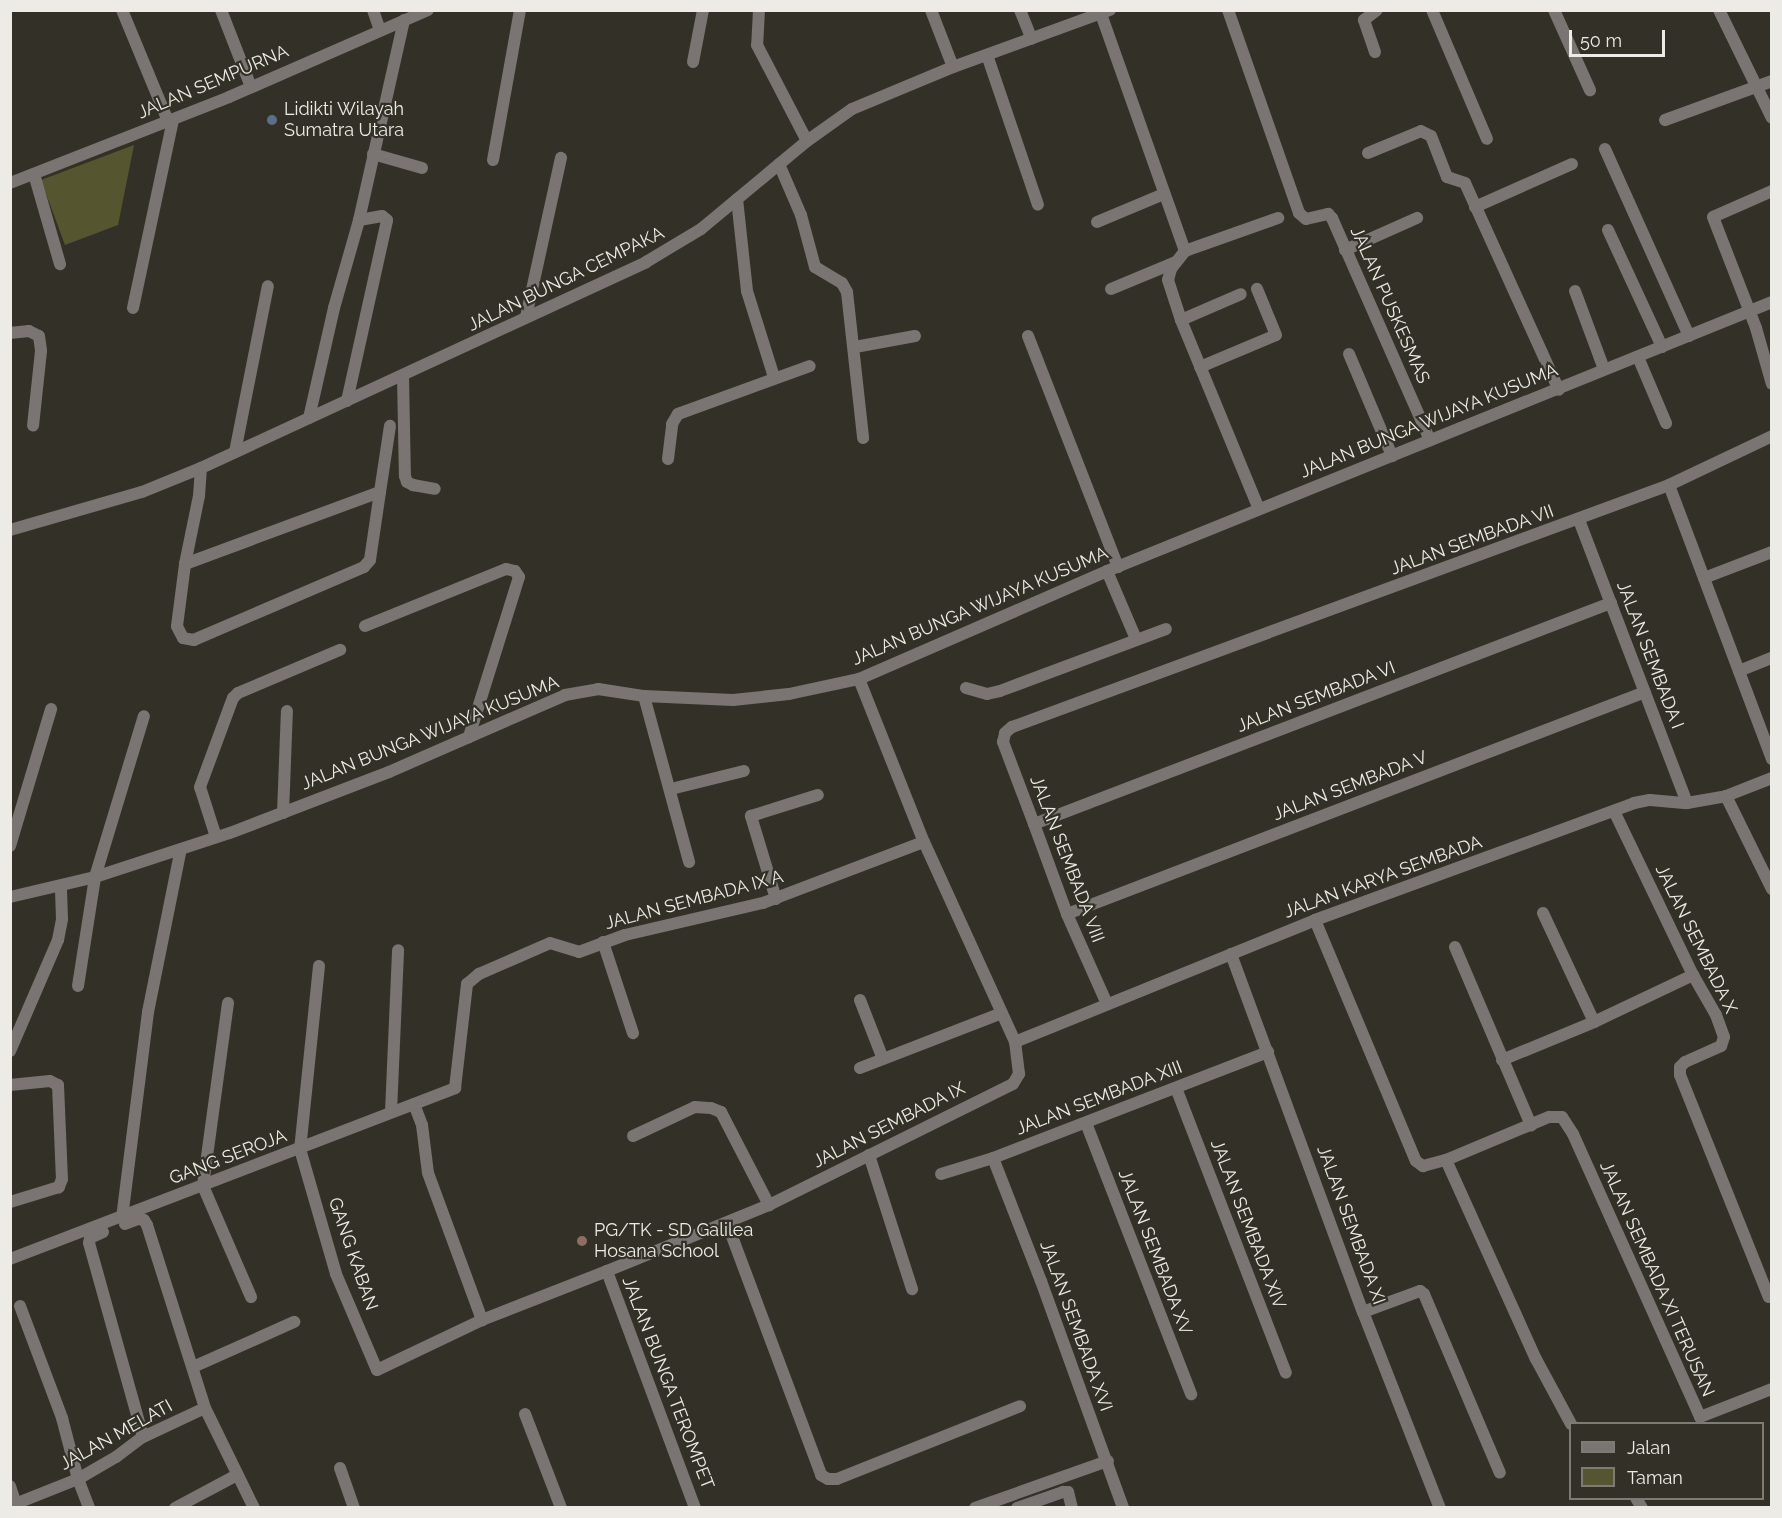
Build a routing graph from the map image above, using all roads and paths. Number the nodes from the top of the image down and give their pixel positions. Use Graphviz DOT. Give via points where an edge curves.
graph roads {
  1 [pos="122,10"];
  2 [pos="221,10"];
  3 [pos="373,10"];
  4 [pos="428,10"];
  5 [pos="520,10"];
  6 [pos="703,10"];
  7 [pos="759,10"];
  8 [pos="931,10"];
  9 [pos="1020,10"];
  10 [pos="1228,10"];
  11 [pos="1377,10"];
  12 [pos="1432,10"];
  13 [pos="1554,10"];
  14 [pos="1719,10"];
  15 [pos="1106,12"];
  16 [pos="404,20"];
  17 [pos="380,30"];
  18 [pos="1032,39"];
  19 [pos="1375,52"];
  20 [pos="987,55"];
  21 [pos="693,62"];
  22 [pos="953,67"];
  23 [pos="1772,81"];
  24 [pos="1757,86"];
  25 [pos="251,87"];
  26 [pos="1590,90"];
  27 [pos="1772,118"];
  28 [pos="1665,120"];
  29 [pos="171,121"];
  30 [pos="1487,139"];
  31 [pos="807,141"];
  32 [pos="1605,149"];
  33 [pos="1368,153"];
  34 [pos="373,154"];
  35 [pos="561,158"];
  36 [pos="493,160"];
  37 [pos="779,164"];
  38 [pos="1572,164"];
  39 [pos="422,168"];
  40 [pos="34,174"];
  41 [pos="10,183"];
  42 [pos="1772,190"];
  43 [pos="1164,194"];
  44 [pos="736,199"];
  45 [pos="1038,205"];
  46 [pos="1476,207"];
  47 [pos="1278,218"];
  48 [pos="1417,218"];
  49 [pos="359,220"];
  50 [pos="1097,222"];
  51 [pos="1608,230"];
  52 [pos="1345,249"];
  53 [pos="1185,251"];
  54 [pos="1177,262"];
  55 [pos="60,264"];
  56 [pos="268,285"];
  57 [pos="1111,289"];
  58 [pos="1257,289"];
  59 [pos="1575,291"];
  60 [pos="1241,294"];
  61 [pos="1772,302"];
  62 [pos="133,308"];
  63 [pos="1750,311"];
  64 [pos="526,317"];
  65 [pos="1181,320"];
  66 [pos="10,333"];
  67 [pos="915,336"];
  68 [pos="1028,336"];
  69 [pos="1689,336"];
  70 [pos="855,347"];
  71 [pos="1662,347"];
  72 [pos="1349,354"];
  73 [pos="1638,357"];
  74 [pos="810,366"];
  75 [pos="1200,367"];
  76 [pos="1604,369"];
  77 [pos="404,376"];
  78 [pos="774,377"];
  79 [pos="1772,384"];
  80 [pos="1558,390"];
  81 [pos="347,401"];
  82 [pos="309,418"];
  83 [pos="1666,423"];
  84 [pos="33,426"];
  85 [pos="390,426"];
  86 [pos="1772,436"];
  87 [pos="863,438"];
  88 [pos="1430,440"];
  89 [pos="235,452"];
  90 [pos="1392,456"];
  91 [pos="668,459"];
  92 [pos="201,468"];
  93 [pos="1669,485"];
  94 [pos="435,489"];
  95 [pos="380,492"];
  96 [pos="1258,509"];
  97 [pos="1579,520"];
  98 [pos="10,530"];
  99 [pos="1772,552"];
  100 [pos="185,564"];
  101 [pos="1113,569"];
  102 [pos="1704,578"];
  103 [pos="1611,603"];
  104 [pos="365,626"];
  105 [pos="1166,629"];
  106 [pos="1136,639"];
  107 [pos="340,650"];
  108 [pos="1772,658"];
  109 [pos="1739,671"];
  110 [pos="859,679"];
  111 [pos="966,688"];
  112 [pos="1645,692"];
  113 [pos="644,696"];
  114 [pos="51,709"];
  115 [pos="287,711"];
  116 [pos="144,716"];
  117 [pos="1012,727"];
  118 [pos="469,737"];
  119 [pos="1772,759"];
  120 [pos="744,771"];
  121 [pos="1772,778"];
  122 [pos="671,789"];
  123 [pos="818,795"];
  124 [pos="1726,796"];
  125 [pos="1687,804"];
  126 [pos="1614,811"];
  127 [pos="283,813"];
  128 [pos="1034,824"];
  129 [pos="216,837"];
  130 [pos="924,842"];
  131 [pos="10,846"];
  132 [pos="181,849"];
  133 [pos="689,862"];
  134 [pos="95,877"];
  135 [pos="61,887"];
  136 [pos="1772,889"];
  137 [pos="10,897"];
  138 [pos="776,899"];
  139 [pos="1543,913"];
  140 [pos="1067,914"];
  141 [pos="1315,920"];
  142 [pos="603,942"];
  143 [pos="1455,947"];
  144 [pos="398,950"];
  145 [pos="1231,954"];
  146 [pos="319,966"];
  147 [pos="1693,975"];
  148 [pos="78,986"];
  149 [pos="860,1000"];
  150 [pos="228,1003"];
  151 [pos="1107,1004"];
  152 [pos="1002,1013"];
  153 [pos="1594,1022"];
  154 [pos="633,1033"];
  155 [pos="1015,1042"];
  156 [pos="10,1051"];
  157 [pos="1268,1052"];
  158 [pos="883,1059"];
  159 [pos="1502,1060"];
  160 [pos="860,1068"];
  161 [pos="457,1085"];
  162 [pos="10,1086"];
  163 [pos="1176,1088"];
  164 [pos="414,1104"];
  165 [pos="391,1112"];
  166 [pos="1086,1123"];
  167 [pos="1531,1125"];
  168 [pos="633,1136"];
  169 [pos="300,1149"];
  170 [pos="869,1155"];
  171 [pos="993,1158"];
  172 [pos="1446,1160"];
  173 [pos="941,1174"];
  174 [pos="203,1186"];
  175 [pos="10,1202"];
  176 [pos="769,1205"];
  177 [pos="122,1218"];
  178 [pos="727,1224"];
  179 [pos="10,1259"];
  180 [pos="607,1271"];
  181 [pos="912,1289"];
  182 [pos="1769,1297"];
  183 [pos="251,1298"];
  184 [pos="20,1306"];
  185 [pos="1363,1312"];
  186 [pos="482,1320"];
  187 [pos="294,1322"];
  188 [pos="193,1367"];
  189 [pos="377,1370"];
  190 [pos="1286,1373"];
  191 [pos="1772,1389"];
  192 [pos="1191,1394"];
  193 [pos="1020,1406"];
  194 [pos="205,1408"];
  195 [pos="525,1414"];
  196 [pos="1570,1422"];
  197 [pos="143,1437"];
  198 [pos="1108,1461"];
  199 [pos="340,1468"];
  200 [pos="1500,1473"];
  201 [pos="237,1475"];
  202 [pos="78,1479"];
  203 [pos="10,1486"];
  204 [pos="13,1504"];
  205 [pos="89,1508"];
  206 [pos="176,1508"];
  207 [pos="255,1508"];
  208 [pos="354,1508"];
  209 [pos="561,1508"];
  210 [pos="695,1508"];
  211 [pos="975,1508"];
  212 [pos="1017,1508"];
  213 [pos="1072,1508"];
  214 [pos="1123,1508"];
  215 [pos="1440,1508"];
  1 -- 29 [label="street"];
  2 -- 25 [label="street"];
  3 -- 17 [label="street"];
  4 -- 16 [label="street, JALAN SEMPURNA"];
  5 -- 36 [label="street"];
  6 -- 21 [label="street"];
  7 -- 31 [label="street" via="757,45"];
  8 -- 22 [label="street"];
  9 -- 18 [label="street"];
  10 -- 52 [label="street, JALAN PUSKESMAS" via="1299,213 1306,219 1331,215"];
  11 -- 19 [label="street" via="1364,20"];
  12 -- 30 [label="street"];
  13 -- 26 [label="street"];
  14 -- 24 [label="street"];
  15 -- 18 [label="street, JALAN BUNGA CEMPAKA"];
  15 -- 43 [label="street"];
  16 -- 17 [label="street, JALAN SEMPURNA"];
  16 -- 34 [label="street"];
  17 -- 25 [label="street, JALAN SEMPURNA"];
  18 -- 20 [label="street, JALAN BUNGA CEMPAKA"];
  20 -- 22 [label="street, JALAN BUNGA CEMPAKA"];
  20 -- 45 [label="street"];
  22 -- 31 [label="street, JALAN BUNGA CEMPAKA" via="852,109"];
  23 -- 24 [label="street"];
  24 -- 27 [label="street"];
  24 -- 28 [label="street"];
  25 -- 29 [label="street, JALAN SEMPURNA"];
  29 -- 40 [label="street, JALAN SEMPURNA"];
  29 -- 62 [label="street"];
  31 -- 37 [label="street, JALAN BUNGA CEMPAKA"];
  32 -- 69 [label="street"];
  33 -- 46 [label="street" via="1427,132 1447,177 1465,183"];
  34 -- 39 [label="street"];
  34 -- 49 [label="street"];
  35 -- 64 [label="street"];
  37 -- 44 [label="street, JALAN BUNGA CEMPAKA"];
  37 -- 70 [label="street" via="801,215 815,267 846,287"];
  38 -- 46 [label="street"];
  40 -- 41 [label="street, JALAN SEMPURNA"];
  40 -- 55 [label="street"];
  42 -- 63 [label="street" via="1713,215"];
  43 -- 50 [label="street"];
  43 -- 53 [label="street"];
  44 -- 64 [label="street, JALAN BUNGA CEMPAKA" via="701,230 669,250"];
  44 -- 78 [label="street" via="747,291"];
  46 -- 80 [label="street"];
  47 -- 53 [label="street"];
  48 -- 52 [label="street"];
  49 -- 81 [label="street" via="382,216 387,220"];
  49 -- 82 [label="street"];
  51 -- 71 [label="street"];
  52 -- 88 [label="street, JALAN PUSKESMAS"];
  53 -- 54 [label="street"];
  54 -- 57 [label="street"];
  54 -- 65 [label="street" via="1168,280"];
  56 -- 89 [label="street"];
  58 -- 75 [label="street" via="1276,335"];
  59 -- 76 [label="street"];
  60 -- 65 [label="street"];
  61 -- 63 [label="street, JALAN BUNGA WIJAYA KUSUMA"];
  63 -- 69 [label="street, JALAN BUNGA WIJAYA KUSUMA"];
  63 -- 79 [label="street"];
  64 -- 77 [label="street, JALAN BUNGA CEMPAKA"];
  65 -- 75 [label="street"];
  66 -- 84 [label="street" via="28,331 39,336"];
  67 -- 70 [label="street"];
  68 -- 101 [label="street"];
  69 -- 71 [label="street, JALAN BUNGA WIJAYA KUSUMA"];
  70 -- 87 [label="street"];
  71 -- 73 [label="street, JALAN BUNGA WIJAYA KUSUMA"];
  72 -- 90 [label="street"];
  73 -- 76 [label="street, JALAN BUNGA WIJAYA KUSUMA"];
  73 -- 83 [label="street"];
  74 -- 78 [label="street"];
  75 -- 96 [label="street"];
  76 -- 80 [label="street, JALAN BUNGA WIJAYA KUSUMA"];
  77 -- 81 [label="street, JALAN BUNGA CEMPAKA"];
  77 -- 94 [label="street" via="405,476 413,485"];
  78 -- 91 [label="street" via="678,414 672,424"];
  80 -- 88 [label="street, JALAN BUNGA WIJAYA KUSUMA"];
  81 -- 82 [label="street, JALAN BUNGA CEMPAKA"];
  82 -- 89 [label="street, JALAN BUNGA CEMPAKA"];
  85 -- 95 [label="street"];
  86 -- 93 [label="street, JALAN SEMBADA VII"];
  88 -- 90 [label="street, JALAN BUNGA WIJAYA KUSUMA"];
  89 -- 92 [label="street, JALAN BUNGA CEMPAKA"];
  90 -- 96 [label="street, JALAN BUNGA WIJAYA KUSUMA"];
  92 -- 98 [label="street, JALAN BUNGA CEMPAKA" via="142,492"];
  92 -- 100 [label="street"];
  93 -- 97 [label="street, JALAN SEMBADA VII"];
  93 -- 102 [label="street"];
  95 -- 100 [label="street"];
  95 -- 100 [label="street" via="369,565 188,640 177,626"];
  96 -- 101 [label="street, JALAN BUNGA WIJAYA KUSUMA"];
  97 -- 103 [label="street, JALAN SEMBADA I"];
  97 -- 117 [label="street, JALAN SEMBADA VII"];
  99 -- 102 [label="street"];
  101 -- 106 [label="street"];
  101 -- 110 [label="street, JALAN BUNGA WIJAYA KUSUMA"];
  102 -- 109 [label="street"];
  103 -- 112 [label="street, JALAN SEMBADA I"];
  103 -- 128 [label="street, JALAN SEMBADA VI"];
  104 -- 118 [label="street" via="506,569 516,571 519,578"];
  105 -- 106 [label="street"];
  106 -- 111 [label="street" via="1000,691 987,694"];
  107 -- 129 [label="street" via="233,698 200,787"];
  108 -- 109 [label="street"];
  109 -- 119 [label="street"];
  110 -- 113 [label="street, JALAN BUNGA WIJAYA KUSUMA" via="789,694 733,700"];
  110 -- 130 [label="street, JALAN SEMBADA IX"];
  112 -- 125 [label="street, JALAN SEMBADA I"];
  112 -- 140 [label="street, JALAN SEMBADA V"];
  113 -- 118 [label="street, JALAN BUNGA WIJAYA KUSUMA" via="598,689 565,695"];
  113 -- 122 [label="street"];
  114 -- 131 [label="street"];
  115 -- 127 [label="street"];
  116 -- 134 [label="street"];
  117 -- 128 [label="street, JALAN SEMBADA VIII" via="1005,733 1004,742"];
  118 -- 127 [label="street, JALAN BUNGA WIJAYA KUSUMA"];
  120 -- 122 [label="street"];
  121 -- 124 [label="street, JALAN KARYA SEMBADA"];
  122 -- 133 [label="street"];
  123 -- 138 [label="street" via="751,816"];
  124 -- 125 [label="street, JALAN KARYA SEMBADA"];
  124 -- 136 [label="street"];
  125 -- 126 [label="street, JALAN KARYA SEMBADA" via="1650,800"];
  126 -- 141 [label="street, JALAN KARYA SEMBADA"];
  126 -- 147 [label="street, JALAN SEMBADA X"];
  127 -- 129 [label="street, JALAN BUNGA WIJAYA KUSUMA"];
  128 -- 140 [label="street, JALAN SEMBADA VIII"];
  129 -- 132 [label="street, JALAN BUNGA WIJAYA KUSUMA"];
  130 -- 138 [label="street, JALAN SEMBADA IX A"];
  130 -- 152 [label="street, JALAN SEMBADA IX"];
  132 -- 134 [label="street, JALAN BUNGA WIJAYA KUSUMA"];
  132 -- 177 [label="street" via="148,1012"];
  134 -- 135 [label="street, JALAN BUNGA WIJAYA KUSUMA"];
  134 -- 148 [label="street"];
  135 -- 137 [label="street, JALAN BUNGA WIJAYA KUSUMA"];
  135 -- 156 [label="street" via="58,940"];
  138 -- 142 [label="street, JALAN SEMBADA IX A"];
  139 -- 153 [label="street"];
  140 -- 151 [label="street, JALAN SEMBADA VIII"];
  141 -- 145 [label="street, JALAN KARYA SEMBADA"];
  141 -- 172 [label="street" via="1358,1017 1410,1153 1423,1166"];
  142 -- 154 [label="street"];
  142 -- 161 [label="street, JALAN SEMBADA IX A" via="583,951 550,943 479,974 466,984"];
  143 -- 159 [label="street"];
  144 -- 165 [label="street"];
  145 -- 151 [label="street, JALAN KARYA SEMBADA"];
  145 -- 157 [label="street, JALAN SEMBADA XI"];
  146 -- 169 [label="street"];
  147 -- 153 [label="street"];
  147 -- 182 [label="street, JALAN SEMBADA X" via="1716,1016 1723,1042 1685,1062 1680,1075"];
  149 -- 158 [label="street"];
  150 -- 174 [label="street"];
  151 -- 155 [label="street, JALAN KARYA SEMBADA"];
  152 -- 155 [label="street, JALAN SEMBADA IX"];
  152 -- 158 [label="street"];
  153 -- 159 [label="street"];
  155 -- 170 [label="street, JALAN SEMBADA IX" via="1019,1074 1012,1084"];
  157 -- 163 [label="street, JALAN SEMBADA XIII"];
  157 -- 185 [label="street, JALAN SEMBADA XI"];
  158 -- 160 [label="street"];
  159 -- 167 [label="street"];
  161 -- 164 [label="street, GANG SEROJA" via="451,1091"];
  162 -- 175 [label="street" via="53,1082 59,1088 62,1184"];
  163 -- 166 [label="street, JALAN SEMBADA XIII"];
  163 -- 190 [label="street, JALAN SEMBADA XIV"];
  164 -- 165 [label="street, GANG SEROJA"];
  164 -- 186 [label="street" via="422,1125 428,1173"];
  165 -- 169 [label="street, GANG SEROJA"];
  166 -- 171 [label="street, JALAN SEMBADA XIII"];
  166 -- 192 [label="street, JALAN SEMBADA XV"];
  167 -- 172 [label="street"];
  167 -- 191 [label="street, JALAN SEMBADA XI TERUSAN" via="1557,1116 1566,1120 1700,1417"];
  168 -- 176 [label="street" via="695,1107 721,1112"];
  169 -- 174 [label="street, GANG SEROJA"];
  169 -- 189 [label="street, GANG KABAN" via="336,1274"];
  170 -- 176 [label="street, JALAN SEMBADA IX"];
  170 -- 181 [label="street"];
  171 -- 173 [label="street, JALAN SEMBADA XIII"];
  171 -- 198 [label="street, JALAN SEMBADA XVI"];
  172 -- 196 [label="street" via="1536,1359"];
  174 -- 177 [label="street, GANG SEROJA"];
  174 -- 183 [label="street"];
  176 -- 178 [label="street, JALAN SEMBADA IX"];
  177 -- 179 [label="street, GANG SEROJA"];
  178 -- 180 [label="street, JALAN SEMBADA IX"];
  178 -- 193 [label="street" via="821,1475 837,1479"];
  180 -- 186 [label="street, JALAN SEMBADA IX"];
  180 -- 210 [label="street, JALAN BUNGA TEROMPET"];
  184 -- 202 [label="street" via="62,1418"];
  185 -- 200 [label="street" via="1420,1291 1424,1294"];
  185 -- 215 [label="street, JALAN SEMBADA XI"];
  186 -- 189 [label="street, JALAN SEMBADA IX"];
  187 -- 188 [label="street"];
  188 -- 194 [label="street"];
  188 -- 197 [label="street" via="144,1220 90,1238"];
  194 -- 197 [label="street, JALAN MELATI"];
  194 -- 201 [label="street"];
  195 -- 209 [label="street"];
  197 -- 202 [label="street, JALAN MELATI"];
  198 -- 211 [label="street"];
  198 -- 214 [label="street, JALAN SEMBADA XVI"];
  199 -- 208 [label="street"];
  201 -- 206 [label="street"];
  201 -- 207 [label="street"];
  202 -- 204 [label="street, JALAN MELATI"];
  202 -- 205 [label="street"];
  203 -- 204 [label="street"];
  212 -- 213 [label="street" via="1063,1492 1068,1492"];
}
